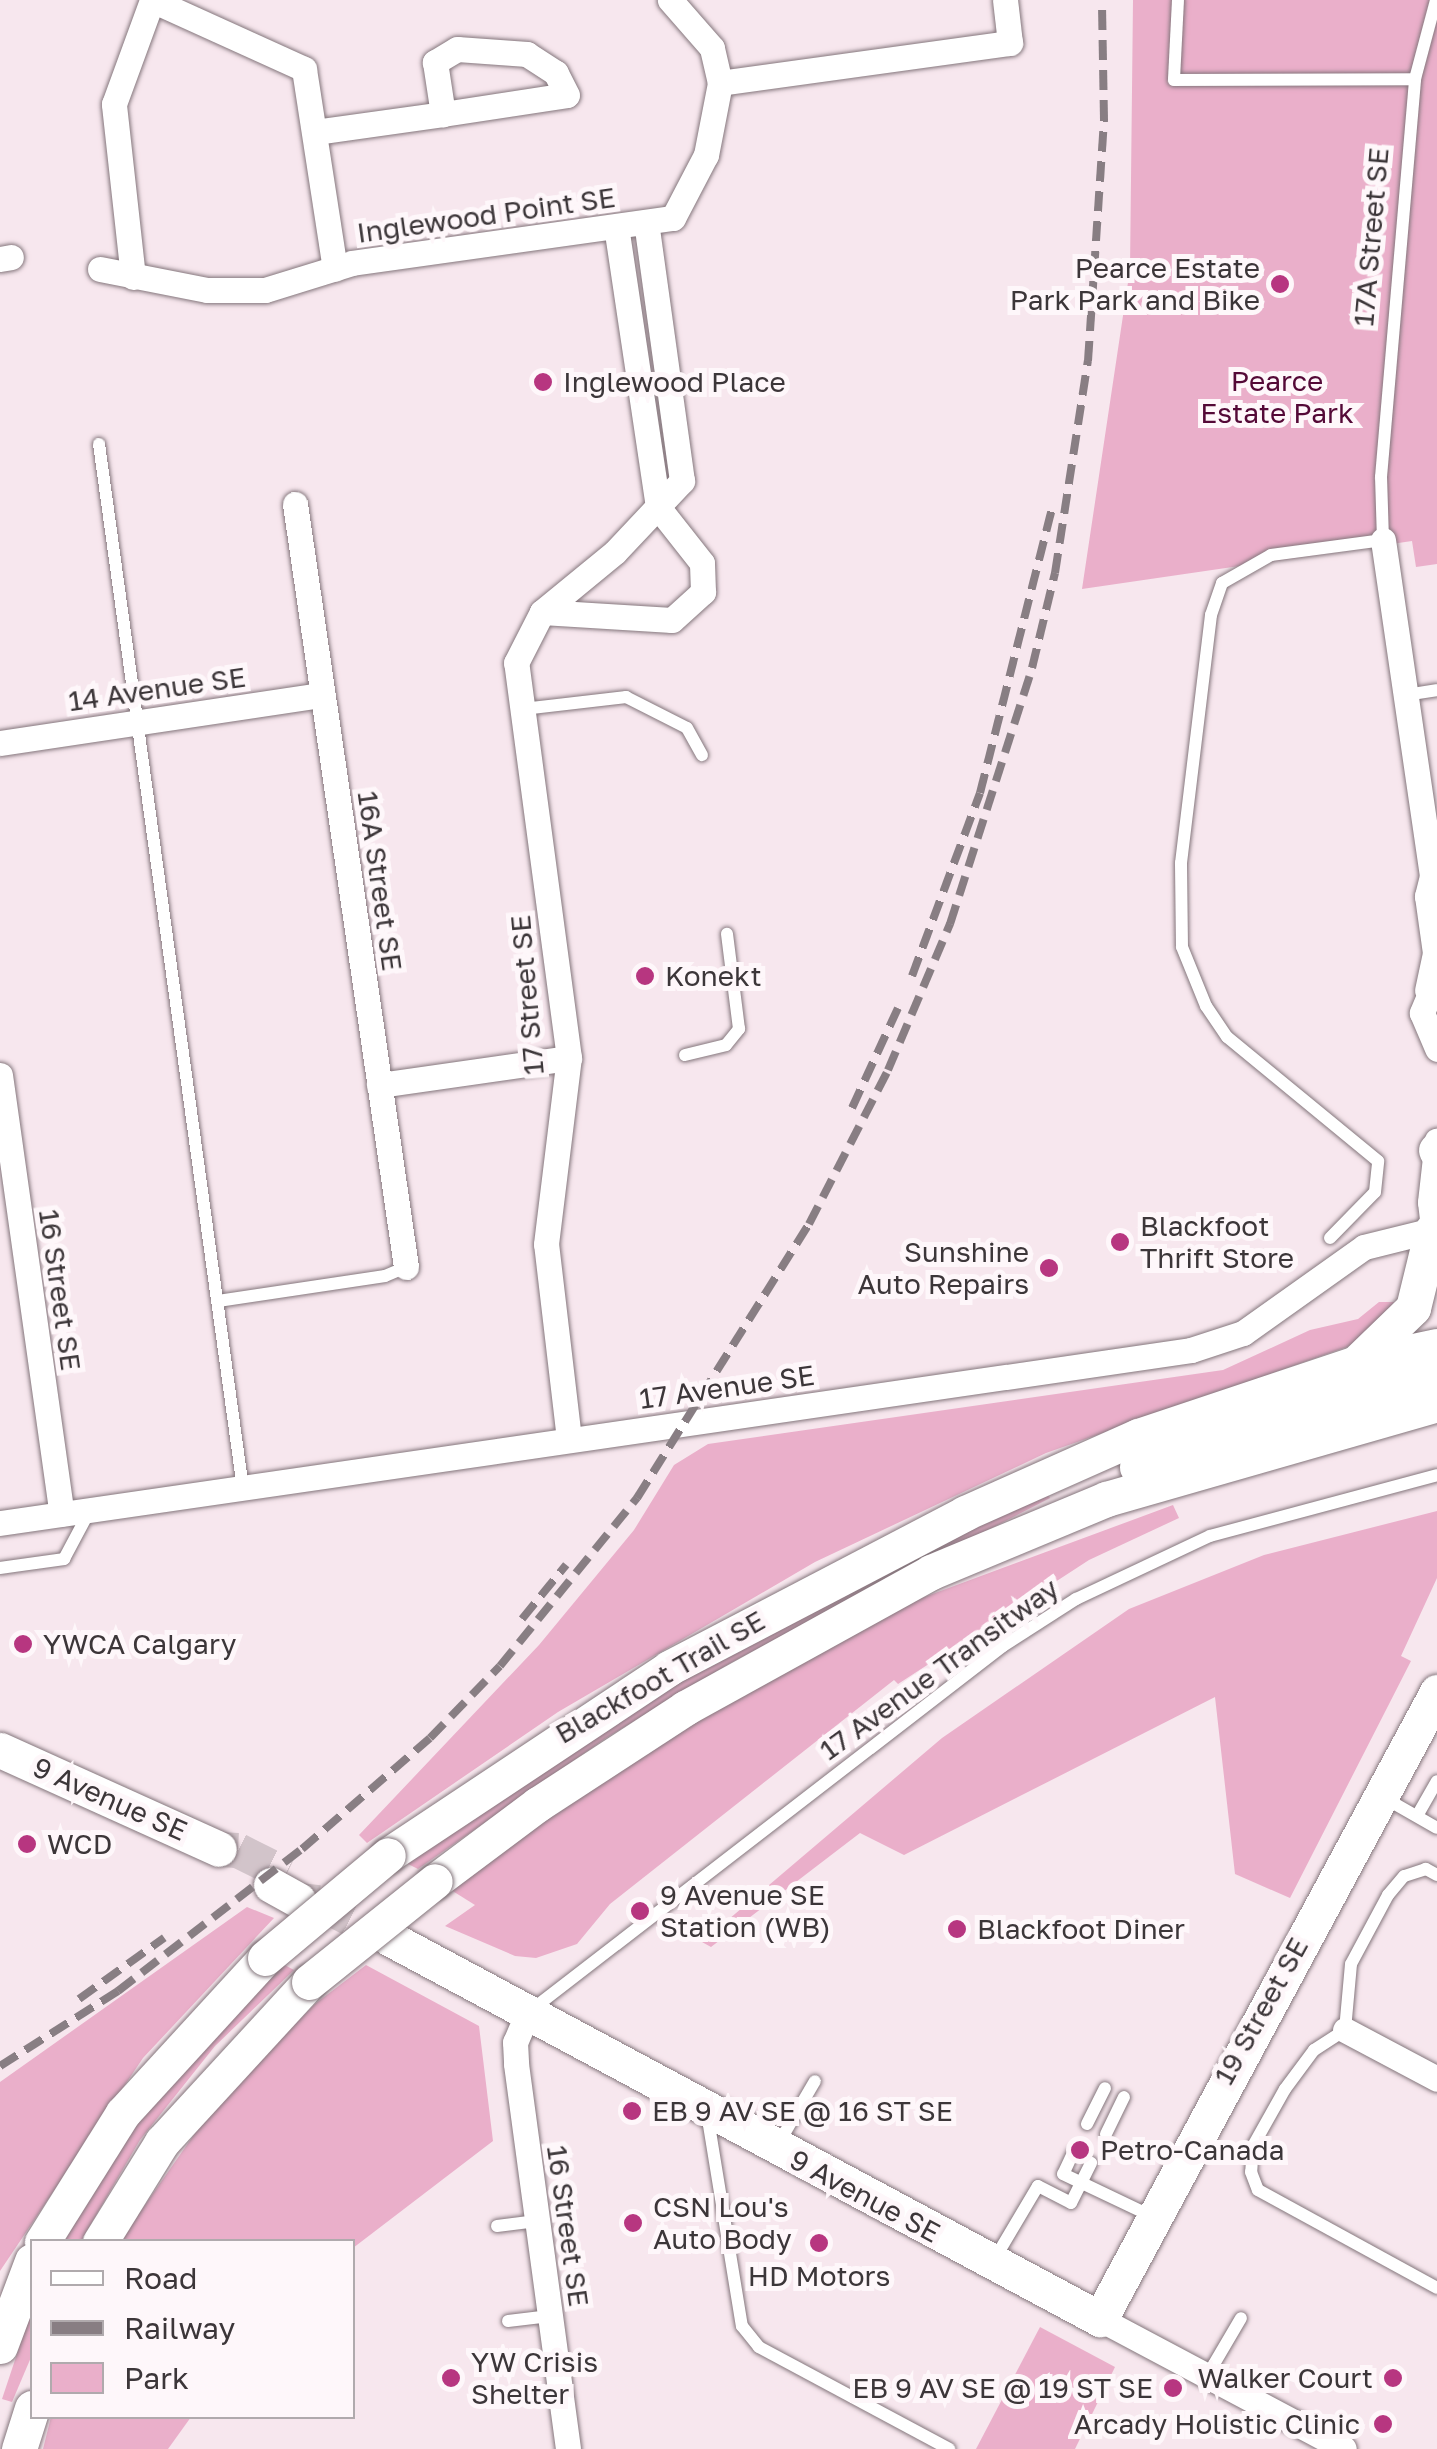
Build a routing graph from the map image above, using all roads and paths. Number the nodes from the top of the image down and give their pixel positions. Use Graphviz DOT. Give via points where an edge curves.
graph roads {
  1 [pos="152,0"];
  2 [pos="670,0"];
  3 [pos="1005,0"];
  4 [pos="1178,0"];
  5 [pos="1436,0"];
  6 [pos="1415,80"];
  7 [pos="720,83"];
  8 [pos="442,114"];
  9 [pos="316,132"];
  10 [pos="646,223"];
  11 [pos="616,226"];
  12 [pos="100,269"];
  13 [pos="336,269"];
  14 [pos="133,277"];
  15 [pos="99,444"];
  16 [pos="294,504"];
  17 [pos="658,507"];
  18 [pos="1383,540"];
  19 [pos="542,612"];
  20 [pos="1437,690"];
  21 [pos="322,695"];
  22 [pos="1406,695"];
  23 [pos="522,709"];
  24 [pos="138,722"];
  25 [pos="0,743"];
  26 [pos="702,755"];
  27 [pos="1434,879"];
  28 [pos="727,934"];
  29 [pos="1432,983"];
  30 [pos="1437,1051"];
  31 [pos="685,1055"];
  32 [pos="569,1058"];
  33 [pos="0,1075"];
  34 [pos="379,1085"];
  35 [pos="1437,1140"];
  36 [pos="1437,1151"];
  37 [pos="1330,1238"];
  38 [pos="1435,1244"];
  39 [pos="406,1267"];
  40 [pos="218,1301"];
  41 [pos="1437,1346"];
  42 [pos="1356,1363"];
  43 [pos="1437,1370"];
  44 [pos="1437,1404"];
  45 [pos="569,1440"];
  46 [pos="1437,1475"];
  47 [pos="243,1488"];
  48 [pos="90,1510"];
  49 [pos="62,1514"];
  50 [pos="0,1523"];
  51 [pos="995,1544"];
  52 [pos="0,1568"];
  53 [pos="1437,1667"];
  54 [pos="1429,1717"];
  55 [pos="0,1750"];
  56 [pos="1437,1780"];
  57 [pos="1379,1794"];
  58 [pos="1417,1816"];
  59 [pos="1437,1828"];
  60 [pos="220,1850"];
  61 [pos="1437,1874"];
  62 [pos="389,1938"];
  63 [pos="528,2012"];
  64 [pos="1345,2030"];
  65 [pos="1437,2080"];
  66 [pos="815,2081"];
  67 [pos="1105,2088"];
  68 [pos="1124,2097"];
  69 [pos="706,2111"];
  70 [pos="1087,2124"];
  71 [pos="1106,2134"];
  72 [pos="776,2148"];
  73 [pos="1073,2153"];
  74 [pos="1091,2163"];
  75 [pos="1082,2183"];
  76 [pos="1152,2216"];
  77 [pos="537,2221"];
  78 [pos="498,2226"];
  79 [pos="44,2239"];
  80 [pos="102,2239"];
  81 [pos="992,2263"];
  82 [pos="30,2267"];
  83 [pos="1437,2288"];
  84 [pos="550,2316"];
  85 [pos="1241,2318"];
  86 [pos="1100,2319"];
  87 [pos="508,2320"];
  88 [pos="2,2330"];
  89 [pos="1208,2376"];
  90 [pos="30,2415"];
  91 [pos="20,2449"];
  92 [pos="568,2449"];
  93 [pos="949,2449"];
  94 [pos="1344,2449"];
  1 -- 9 [label="street, Inglewood Point SE" via="304,69"];
  1 -- 14 [label="street, Inglewood Point SE" via="114,104"];
  2 -- 7 [label="street" via="712,48"];
  3 -- 7 [label="street" via="1010,42"];
  4 -- 6 [label="lane" via="1174,80"];
  5 -- 6 [label="lane, 17A Street SE"];
  6 -- 18 [label="lane, 17A Street SE" via="1381,477"];
  7 -- 10 [label="street" via="691,192 673,218"];
  8 -- 8 [label="street" via="514,103 567,95 556,73 526,54 457,49 435,62"];
  8 -- 9 [label="street"];
  9 -- 13 [label="street, Inglewood Point SE"];
  10 -- 11 [label="street, Inglewood Point SE"];
  10 -- 17 [label="street, 17 Street SE" via="682,480"];
  11 -- 13 [label="street, Inglewood Point SE"];
  11 -- 17 [label="street"];
  12 -- 14 [label="street, Inglewood Point SE"];
  13 -- 14 [label="street, Inglewood Point SE" via="265,290 207,290"];
  15 -- 24 [label="lane"];
  16 -- 21 [label="street, 16A Street SE"];
  17 -- 19 [label="street, 17 Street SE" via="616,552"];
  17 -- 19 [label="street" via="702,563 703,592 690,608 672,620"];
  18 -- 22 [label="street, 17A Street SE"];
  18 -- 37 [label="lane" via="1271,555 1222,584 1211,615 1181,862 1182,947 1206,1006 1227,1037 1378,1161 1376,1192"];
  19 -- 23 [label="street, 17 Street SE" via="516,663"];
  20 -- 22 [label="lane"];
  21 -- 24 [label="street, 14 Avenue SE"];
  21 -- 34 [label="street, 16A Street SE"];
  22 -- 27 [label="street, 17A Street SE"];
  23 -- 26 [label="lane" via="626,696 687,728"];
  23 -- 32 [label="street, 17 Street SE"];
  24 -- 25 [label="street, 14 Avenue SE"];
  24 -- 40 [label="lane"];
  27 -- 29 [label="street, 17A Street SE" via="1427,896"];
  28 -- 31 [label="lane" via="739,1029 726,1045"];
  29 -- 30 [label="street, 17A Street SE" via="1424,1025"];
  32 -- 34 [label="street"];
  32 -- 45 [label="street, 17 Street SE" via="546,1244"];
  33 -- 49 [label="street, 16 Street SE"];
  34 -- 39 [label="street, 16A Street SE"];
  35 -- 36 [label="street"];
  36 -- 38 [label="street"];
  38 -- 42 [label="main road" via="1413,1308"];
  38 -- 45 [label="street, 17 Avenue SE" via="1364,1247 1243,1333 1190,1350"];
  39 -- 40 [label="lane" via="385,1276"];
  40 -- 47 [label="lane"];
  41 -- 42 [label="main road, Blackfoot Trail SE"];
  42 -- 79 [label="main road, Blackfoot Trail SE, bridge" via="1138,1436 836,1577 606,1706 388,1855 265,1958 123,2113"];
  43 -- 51 [label="main road" via="1238,1427 1147,1462"];
  44 -- 51 [label="main road, Blackfoot Trail SE" via="1106,1498"];
  45 -- 47 [label="street, 17 Avenue SE"];
  46 -- 63 [label="lane, 17 Avenue Transitway" via="1210,1536 1076,1599 1002,1646"];
  47 -- 48 [label="street, 17 Avenue SE"];
  48 -- 49 [label="street, 17 Avenue SE"];
  48 -- 52 [label="lane" via="64,1559"];
  49 -- 50 [label="street, 17 Avenue SE"];
  51 -- 80 [label="main road, Blackfoot Trail SE, bridge" via="685,1708 435,1881 309,1982 162,2142"];
  53 -- 54 [label="main road, 19 Street SE"];
  54 -- 57 [label="main road, 19 Street SE"];
  55 -- 60 [label="main road, 9 Avenue SE"];
  56 -- 58 [label="lane"];
  57 -- 58 [label="lane"];
  57 -- 76 [label="main road, 19 Street SE"];
  58 -- 59 [label="lane"];
  61 -- 64 [label="lane" via="1426,1869 1404,1876 1388,1894 1351,1964"];
  62 -- 63 [label="main road, 9 Avenue SE"];
  63 -- 69 [label="main road, 9 Avenue SE"];
  63 -- 77 [label="street, 16 Street SE" via="515,2042"];
  64 -- 65 [label="street"];
  64 -- 83 [label="lane" via="1314,2050 1285,2089 1253,2146 1251,2172 1258,2190"];
  66 -- 72 [label="lane"];
  67 -- 70 [label="lane"];
  68 -- 71 [label="lane"];
  69 -- 72 [label="main road, 9 Avenue SE"];
  69 -- 93 [label="lane" via="742,2326 759,2347"];
  72 -- 81 [label="main road, 9 Avenue SE"];
  73 -- 75 [label="lane" via="1063,2174"];
  74 -- 75 [label="lane"];
  75 -- 76 [label="lane"];
  75 -- 81 [label="lane" via="1071,2203 1038,2186"];
  76 -- 86 [label="main road, 19 Street SE"];
  77 -- 78 [label="lane"];
  77 -- 84 [label="street, 16 Street SE"];
  81 -- 86 [label="main road, 9 Avenue SE"];
  82 -- 88 [label="main road"];
  84 -- 87 [label="lane"];
  84 -- 92 [label="street, 16 Street SE"];
  85 -- 89 [label="lane"];
  86 -- 89 [label="street, 9 Avenue SE"];
  89 -- 94 [label="street, 9 Avenue SE"];
  90 -- 91 [label="main road"];
}
